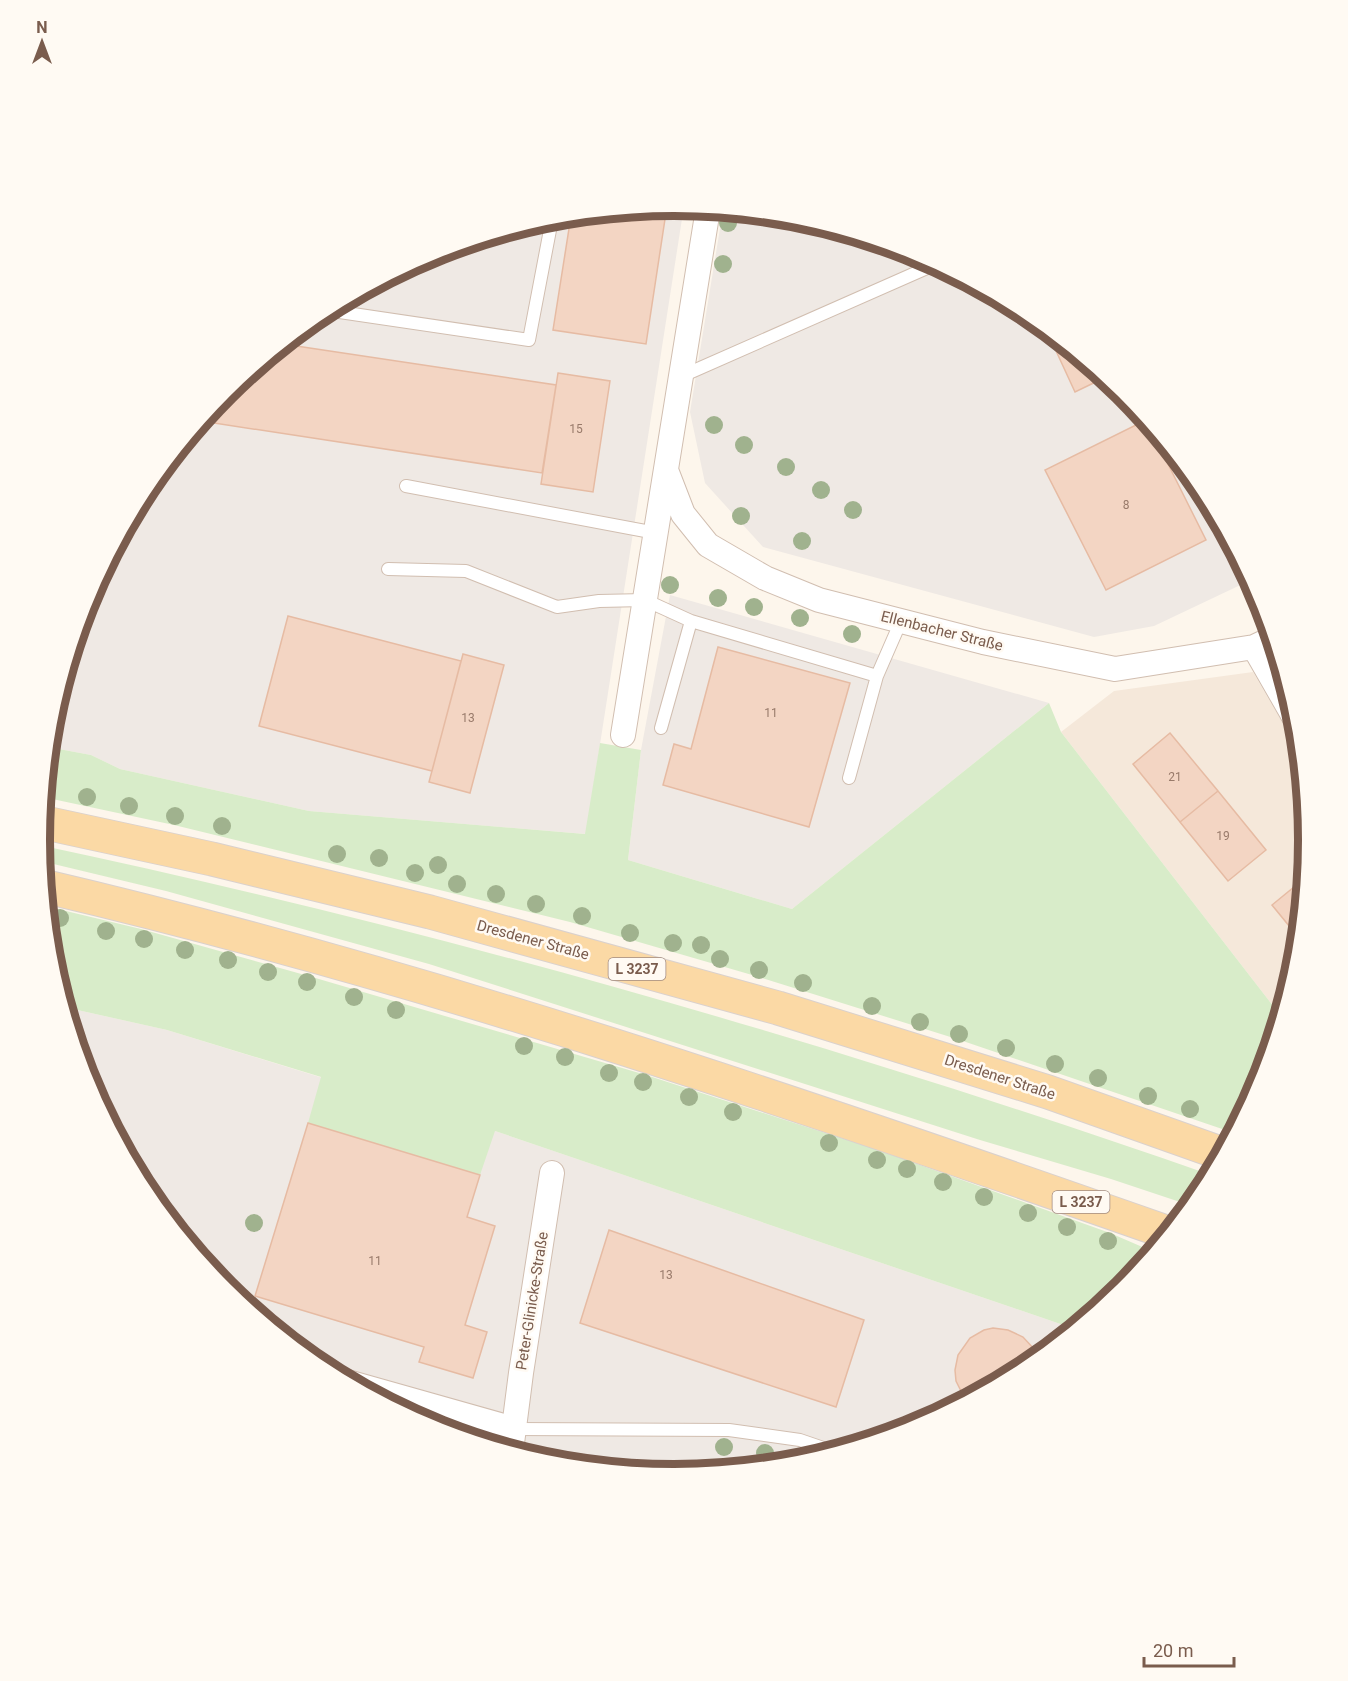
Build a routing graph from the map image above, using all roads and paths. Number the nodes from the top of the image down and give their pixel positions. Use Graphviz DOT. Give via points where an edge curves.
graph roads {
  1 [pos="707,217"];
  2 [pos="550,229"];
  3 [pos="925,269"];
  4 [pos="342,312"];
  5 [pos="682,376"];
  6 [pos="666,470"];
  7 [pos="406,486"];
  8 [pos="656,533"];
  9 [pos="388,569"];
  10 [pos="645,600"];
  11 [pos="691,621"];
  12 [pos="901,621"];
  13 [pos="1264,643"];
  14 [pos="1271,660"];
  15 [pos="877,676"];
  16 [pos="661,728"];
  17 [pos="624,735"];
  18 [pos="849,778"];
  19 [pos="50,824"];
  20 [pos="52,888"];
  21 [pos="1216,1151"];
  22 [pos="552,1173"];
  23 [pos="1161,1230"];
  24 [pos="392,1398"];
  25 [pos="513,1440"];
  26 [pos="822,1447"];
  1 -- 5 [label="street"];
  2 -- 4 [label="lane" via="529,340"];
  3 -- 5 [label="lane"];
  5 -- 6 [label="street"];
  6 -- 8 [label="street"];
  6 -- 12 [label="street, Ellenbacher Straße" via="683,514 708,545 765,578 819,600"];
  7 -- 8 [label="lane"];
  8 -- 10 [label="street"];
  9 -- 10 [label="lane" via="466,571 557,607"];
  10 -- 11 [label="lane"];
  10 -- 17 [label="street"];
  11 -- 15 [label="lane"];
  11 -- 16 [label="lane"];
  12 -- 13 [label="street, Ellenbacher Straße" via="1115,669"];
  12 -- 15 [label="lane"];
  13 -- 14 [label="street"];
  15 -- 18 [label="lane"];
  19 -- 21 [label="main road, Dresdener Straße / L 3237" via="430,912 778,1008 1048,1092"];
  20 -- 23 [label="main road, L 3237" via="320,957 504,1011 881,1132"];
  22 -- 25 [label="street, Peter-Glinicke-Straße"];
  24 -- 25 [label="street"];
  25 -- 26 [label="lane" via="729,1430 801,1440"];
}
